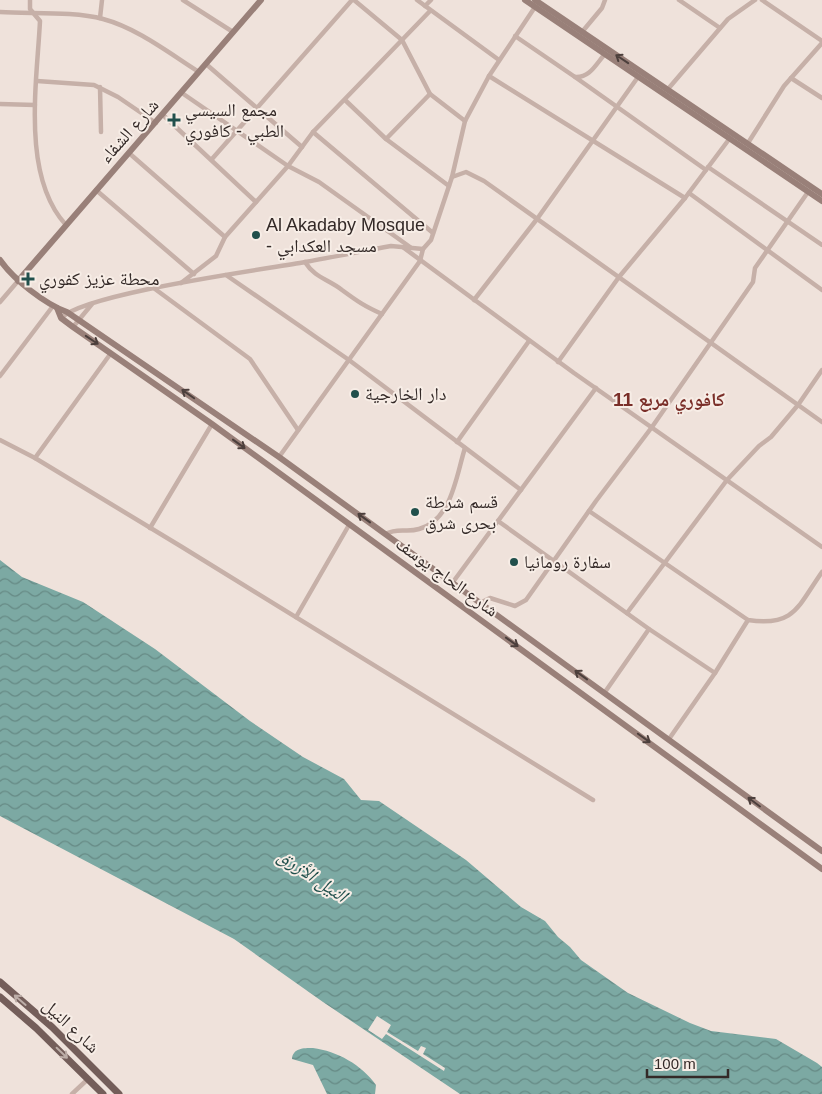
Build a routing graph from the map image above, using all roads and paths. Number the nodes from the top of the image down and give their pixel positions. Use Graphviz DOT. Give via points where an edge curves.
graph roads {
  1 [pos="30,0"];
  2 [pos="102,0"];
  3 [pos="183,0"];
  4 [pos="261,0"];
  5 [pos="353,0"];
  6 [pos="417,0"];
  7 [pos="431,0"];
  8 [pos="525,0"];
  9 [pos="605,0"];
  10 [pos="679,0"];
  11 [pos="755,0"];
  12 [pos="762,0"];
  13 [pos="769,2"];
  14 [pos="535,4"];
  15 [pos="426,6"];
  16 [pos="430,11"];
  17 [pos="0,12"];
  18 [pos="34,14"];
  19 [pos="100,18"];
  20 [pos="720,28"];
  21 [pos="233,32"];
  22 [pos="582,32"];
  23 [pos="516,36"];
  24 [pos="402,40"];
  25 [pos="822,42"];
  26 [pos="604,56"];
  27 [pos="499,60"];
  28 [pos="206,64"];
  29 [pos="199,72"];
  30 [pos="489,76"];
  31 [pos="575,77"];
  32 [pos="638,77"];
  33 [pos="791,78"];
  34 [pos="37,81"];
  35 [pos="100,87"];
  36 [pos="668,89"];
  37 [pos="182,93"];
  38 [pos="430,94"];
  39 [pos="822,98"];
  40 [pos="345,100"];
  41 [pos="0,104"];
  42 [pos="35,105"];
  43 [pos="617,107"];
  44 [pos="256,108"];
  45 [pos="163,115"];
  46 [pos="465,122"];
  47 [pos="156,123"];
  48 [pos="101,132"];
  49 [pos="236,132"];
  50 [pos="313,132"];
  51 [pos="730,138"];
  52 [pos="386,139"];
  53 [pos="592,140"];
  54 [pos="748,143"];
  55 [pos="302,146"];
  56 [pos="129,153"];
  57 [pos="212,159"];
  58 [pos="288,166"];
  59 [pos="707,169"];
  60 [pos="452,177"];
  61 [pos="449,186"];
  62 [pos="96,190"];
  63 [pos="808,192"];
  64 [pos="689,193"];
  65 [pos="685,198"];
  66 [pos="821,198"];
  67 [pos="256,202"];
  68 [pos="537,219"];
  69 [pos="788,222"];
  70 [pos="66,225"];
  71 [pos="433,233"];
  72 [pos="225,237"];
  73 [pos="822,245"];
  74 [pos="401,246"];
  75 [pos="413,249"];
  76 [pos="423,249"];
  77 [pos="768,250"];
  78 [pos="0,260"];
  79 [pos="420,261"];
  80 [pos="305,262"];
  81 [pos="194,274"];
  82 [pos="226,276"];
  83 [pos="619,277"];
  84 [pos="18,281"];
  85 [pos="180,284"];
  86 [pos="155,289"];
  87 [pos="822,290"];
  88 [pos="474,300"];
  89 [pos="0,302"];
  90 [pos="93,303"];
  91 [pos="55,307"];
  92 [pos="67,312"];
  93 [pos="382,314"];
  94 [pos="62,318"];
  95 [pos="78,320"];
  96 [pos="73,328"];
  97 [pos="529,340"];
  98 [pos="710,342"];
  99 [pos="111,353"];
  100 [pos="348,360"];
  101 [pos="558,362"];
  102 [pos="822,370"];
  103 [pos="0,376"];
  104 [pos="596,388"];
  105 [pos="798,405"];
  106 [pos="822,422"];
  107 [pos="212,424"];
  108 [pos="652,427"];
  109 [pos="298,430"];
  110 [pos="0,440"];
  111 [pos="457,442"];
  112 [pos="465,448"];
  113 [pos="279,457"];
  114 [pos="35,458"];
  115 [pos="727,480"];
  116 [pos="521,490"];
  117 [pos="589,511"];
  118 [pos="498,521"];
  119 [pos="349,525"];
  120 [pos="150,528"];
  121 [pos="385,534"];
  122 [pos="378,546"];
  123 [pos="822,547"];
  124 [pos="555,562"];
  125 [pos="664,563"];
  126 [pos="822,572"];
  127 [pos="453,582"];
  128 [pos="482,602"];
  129 [pos="627,613"];
  130 [pos="296,617"];
  131 [pos="748,620"];
  132 [pos="649,629"];
  133 [pos="715,673"];
  134 [pos="605,692"];
  135 [pos="669,739"];
  136 [pos="593,800"];
  137 [pos="780,821"];
  138 [pos="772,832"];
  139 [pos="822,851"];
  140 [pos="822,869"];
  141 [pos="0,982"];
  142 [pos="0,997"];
  143 [pos="88,1079"];
  144 [pos="72,1094"];
  145 [pos="103,1094"];
  146 [pos="118,1094"];
  1 -- 18 [label="street"];
  2 -- 19 [label="street"];
  3 -- 21 [label="street"];
  4 -- 21 [label="main road, شارع الشفاء"];
  5 -- 24 [label="street"];
  5 -- 44 [label="street"];
  6 -- 15 [label="street"];
  7 -- 15 [label="street"];
  8 -- 14 [label="main road"];
  9 -- 22 [label="street"];
  10 -- 20 [label="street"];
  11 -- 20 [label="street"];
  12 -- 13 [label="street"];
  13 -- 25 [label="street"];
  14 -- 22 [label="main road"];
  14 -- 23 [label="street"];
  14 -- 26 [label="main road"];
  15 -- 16 [label="street"];
  16 -- 24 [label="street"];
  16 -- 27 [label="street"];
  17 -- 18 [label="street"];
  18 -- 19 [label="street"];
  18 -- 34 [label="street" via="40,21"];
  19 -- 29 [label="street" via="125,27"];
  20 -- 36 [label="street"];
  21 -- 28 [label="main road, شارع الشفاء"];
  36 -- 22 [label="main road, one-way"];
  23 -- 27 [label="street"];
  23 -- 31 [label="street"];
  24 -- 38 [label="street"];
  24 -- 40 [label="street"];
  25 -- 33 [label="street"];
  26 -- 31 [label="street" via="588,75"];
  26 -- 32 [label="main road"];
  27 -- 30 [label="street"];
  28 -- 29 [label="main road, شارع الشفاء"];
  28 -- 44 [label="street"];
  29 -- 37 [label="main road, شارع الشفاء"];
  30 -- 46 [label="street"];
  30 -- 53 [label="street"];
  31 -- 43 [label="street"];
  32 -- 43 [label="street"];
  32 -- 51 [label="main road"];
  33 -- 39 [label="street"];
  33 -- 54 [label="street"];
  34 -- 35 [label="street"];
  34 -- 42 [label="street"];
  35 -- 47 [label="street"];
  35 -- 48 [label="street"];
  36 -- 54 [label="main road"];
  37 -- 45 [label="main road, شارع الشفاء"];
  37 -- 49 [label="street"];
  38 -- 46 [label="street"];
  38 -- 52 [label="street"];
  40 -- 50 [label="street"];
  40 -- 52 [label="street"];
  41 -- 42 [label="street"];
  42 -- 70 [label="street" via="39,170 59,217"];
  43 -- 53 [label="street"];
  43 -- 59 [label="street"];
  44 -- 49 [label="street"];
  44 -- 55 [label="street"];
  45 -- 47 [label="main road, شارع الشفاء"];
  45 -- 57 [label="street"];
  46 -- 60 [label="street"];
  47 -- 56 [label="main road, شارع الشفاء"];
  49 -- 57 [label="street"];
  49 -- 58 [label="street"];
  50 -- 55 [label="street"];
  50 -- 71 [label="street"];
  51 -- 59 [label="street"];
  51 -- 63 [label="main road"];
  52 -- 61 [label="street"];
  53 -- 65 [label="street"];
  53 -- 68 [label="street"];
  54 -- 66 [label="main road"];
  55 -- 58 [label="street"];
  56 -- 62 [label="main road, شارع الشفاء"];
  56 -- 72 [label="street"];
  57 -- 67 [label="street"];
  58 -- 67 [label="street"];
  58 -- 75 [label="street" via="319,182"];
  59 -- 64 [label="street"];
  59 -- 69 [label="street"];
  60 -- 61 [label="street"];
  60 -- 68 [label="street" via="459,173 475,175"];
  61 -- 71 [label="street"];
  62 -- 70 [label="main road, شارع الشفاء"];
  62 -- 81 [label="street"];
  63 -- 66 [label="main road"];
  63 -- 69 [label="street"];
  64 -- 65 [label="street"];
  64 -- 77 [label="street"];
  65 -- 83 [label="street"];
  67 -- 72 [label="street"];
  68 -- 83 [label="street"];
  68 -- 88 [label="street"];
  69 -- 73 [label="street"];
  69 -- 77 [label="street"];
  70 -- 84 [label="main road, شارع الشفاء"];
  71 -- 76 [label="street"];
  72 -- 81 [label="street" via="216,256"];
  74 -- 75 [label="street"];
  74 -- 79 [label="street"];
  74 -- 80 [label="street"];
  75 -- 76 [label="street"];
  76 -- 79 [label="street"];
  77 -- 87 [label="street"];
  77 -- 98 [label="street" via="755,268 753,282"];
  78 -- 84 [label="main road, شارع الحاج يوسف"];
  79 -- 88 [label="street"];
  79 -- 93 [label="street"];
  80 -- 82 [label="street"];
  80 -- 93 [label="street" via="316,276 341,289 352,300"];
  81 -- 85 [label="street"];
  82 -- 85 [label="street"];
  82 -- 100 [label="street"];
  83 -- 98 [label="street"];
  83 -- 101 [label="street"];
  84 -- 89 [label="street"];
  84 -- 91 [label="main road, شارع الحاج يوسف"];
  85 -- 86 [label="street"];
  86 -- 90 [label="street"];
  86 -- 109 [label="street" via="250,360"];
  88 -- 97 [label="street"];
  90 -- 92 [label="street"];
  90 -- 95 [label="street"];
  91 -- 92 [label="main road, شارع الحاج يوسف"];
  91 -- 94 [label="main road, شارع الحاج يوسف"];
  91 -- 103 [label="street"];
  92 -- 94 [label="street"];
  92 -- 95 [label="main road, شارع الحاج يوسف"];
  93 -- 100 [label="street"];
  94 -- 96 [label="main road, شارع الحاج يوسف"];
  95 -- 96 [label="street"];
  113 -- 95 [label="main road, شارع الحاج يوسف, one-way"];
  96 -- 99 [label="main road, شارع الحاج يوسف, one-way"];
  97 -- 101 [label="street"];
  97 -- 111 [label="street"];
  98 -- 105 [label="street"];
  98 -- 108 [label="street"];
  99 -- 107 [label="main road, شارع الحاج يوسف"];
  99 -- 114 [label="street"];
  100 -- 109 [label="street"];
  100 -- 111 [label="street"];
  101 -- 104 [label="street"];
  102 -- 105 [label="street"];
  104 -- 108 [label="street"];
  104 -- 116 [label="street"];
  105 -- 106 [label="street"];
  105 -- 115 [label="street"];
  107 -- 119 [label="main road, شارع الحاج يوسف, one-way"];
  107 -- 120 [label="street"];
  108 -- 115 [label="street"];
  108 -- 117 [label="street"];
  109 -- 113 [label="street"];
  110 -- 114 [label="street"];
  111 -- 112 [label="street"];
  112 -- 116 [label="street"];
  112 -- 121 [label="street" via="451,495 438,518 416,530 395,529"];
  121 -- 113 [label="main road, شارع الحاج يوسف, one-way"];
  114 -- 120 [label="street"];
  115 -- 123 [label="street"];
  115 -- 125 [label="street"];
  116 -- 118 [label="street"];
  117 -- 124 [label="street"];
  117 -- 125 [label="street"];
  118 -- 124 [label="street"];
  118 -- 127 [label="street"];
  119 -- 122 [label="main road, شارع الحاج يوسف"];
  119 -- 130 [label="street"];
  120 -- 130 [label="street"];
  121 -- 122 [label="main road"];
  121 -- 127 [label="main road, شارع الحاج يوسف"];
  122 -- 138 [label="main road, شارع الحاج يوسف, one-way"];
  124 -- 128 [label="street" via="520,605 490,598"];
  124 -- 129 [label="street"];
  125 -- 129 [label="street"];
  125 -- 131 [label="street"];
  126 -- 131 [label="street" via="792,615 776,621"];
  127 -- 128 [label="main road, شارع الحاج يوسف"];
  134 -- 128 [label="main road, شارع الحاج يوسف, one-way"];
  129 -- 132 [label="street"];
  130 -- 136 [label="street"];
  131 -- 133 [label="street"];
  132 -- 133 [label="street"];
  132 -- 134 [label="street"];
  133 -- 135 [label="street"];
  134 -- 135 [label="main road, شارع الحاج يوسف"];
  137 -- 135 [label="main road, شارع الحاج يوسف, one-way"];
  137 -- 138 [label="main road"];
  137 -- 139 [label="main road, شارع الحاج يوسف"];
  138 -- 140 [label="main road, شارع الحاج يوسف"];
  146 -- 141 [label="main road, شارع النيل, one-way" via="52,1027"];
  142 -- 143 [label="main road, شارع النيل, one-way"];
  143 -- 144 [label="street"];
  143 -- 145 [label="main road, شارع النيل"];
}
